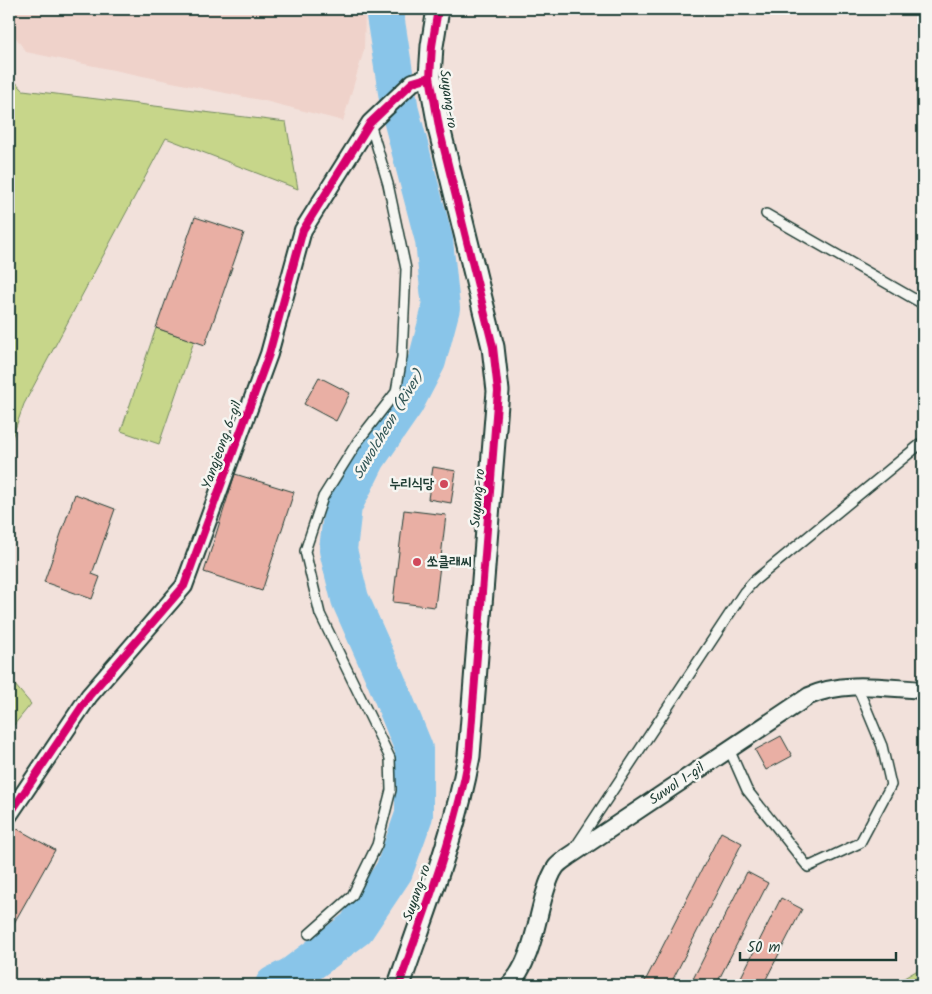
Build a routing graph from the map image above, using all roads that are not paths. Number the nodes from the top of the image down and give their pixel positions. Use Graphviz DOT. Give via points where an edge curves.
graph roads {
  1 [pos="438,9"];
  2 [pos="421,80"];
  3 [pos="370,123"];
  4 [pos="766,214"];
  5 [pos="923,304"];
  6 [pos="923,442"];
  7 [pos="857,686"];
  8 [pos="923,690"];
  9 [pos="729,750"];
  10 [pos="9,815"];
  11 [pos="568,857"];
  12 [pos="309,934"];
  13 [pos="398,985"];
  14 [pos="509,985"];
  1 -- 2 [label="street, Suyang-ro" via="432,46"];
  2 -- 3 [label="street, Yangjeong 6-gil"];
  2 -- 13 [label="street, Suyang-ro" via="440,132 493,347 498,391 468,756 452,832"];
  3 -- 10 [label="street, Yangjeong 6-gil" via="303,230 269,354 184,586 89,696"];
  3 -- 12 [label="lane" via="388,184 406,269 402,357 396,392 358,441 323,497 306,551 320,614 390,758 391,790 377,845 352,896"];
  4 -- 5 [label="lane"];
  6 -- 11 [label="lane" via="754,580"];
  7 -- 8 [label="street, Suwol 1-gil"];
  7 -- 9 [label="street, Suwol 1-gil" via="837,686 809,696"];
  7 -- 9 [label="lane" via="882,746 891,785 860,843 808,867 747,790"];
  9 -- 11 [label="street, Suwol 1-gil"];
  11 -- 14 [label="street, Suwol 1-gil" via="557,866 548,881 532,942"];
}
